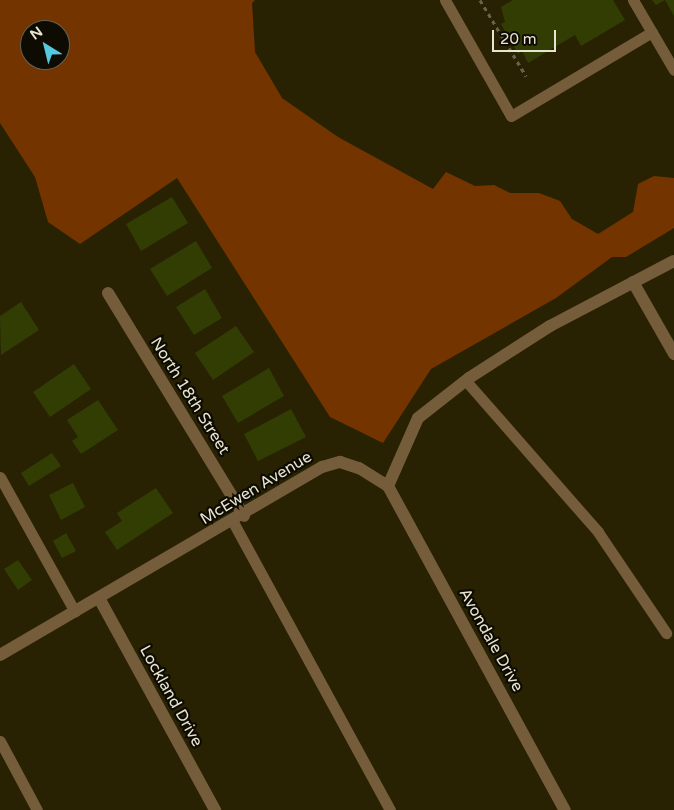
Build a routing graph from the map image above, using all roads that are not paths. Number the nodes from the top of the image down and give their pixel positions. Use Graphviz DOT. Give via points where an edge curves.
graph roads {
  1 [pos="445,0"];
  2 [pos="633,0"];
  3 [pos="652,32"];
  4 [pos="674,70"];
  5 [pos="674,261"];
  6 [pos="633,282"];
  7 [pos="108,294"];
  8 [pos="674,354"];
  9 [pos="466,381"];
  10 [pos="0,477"];
  11 [pos="388,486"];
  12 [pos="238,519"];
  13 [pos="99,598"];
  14 [pos="75,612"];
  15 [pos="666,633"];
  16 [pos="0,655"];
  17 [pos="0,741"];
  18 [pos="37,810"];
  19 [pos="215,810"];
  20 [pos="390,810"];
  21 [pos="565,810"];
  1 -- 3 [label="lane" via="511,116"];
  2 -- 3 [label="lane"];
  3 -- 4 [label="lane"];
  5 -- 6 [label="street"];
  6 -- 8 [label="street"];
  6 -- 9 [label="street" via="550,326"];
  7 -- 12 [label="street, North 18th Street"];
  9 -- 11 [label="street" via="418,418"];
  9 -- 15 [label="lane" via="598,532"];
  10 -- 14 [label="lane"];
  11 -- 12 [label="street, McEwen Avenue" via="359,468 340,462 322,467"];
  11 -- 21 [label="street, Avondale Drive"];
  12 -- 13 [label="street, McEwen Avenue"];
  12 -- 20 [label="lane"];
  13 -- 14 [label="street, McEwen Avenue"];
  13 -- 19 [label="street, Lockland Drive"];
  14 -- 16 [label="street, McEwen Avenue"];
  17 -- 18 [label="lane"];
}
